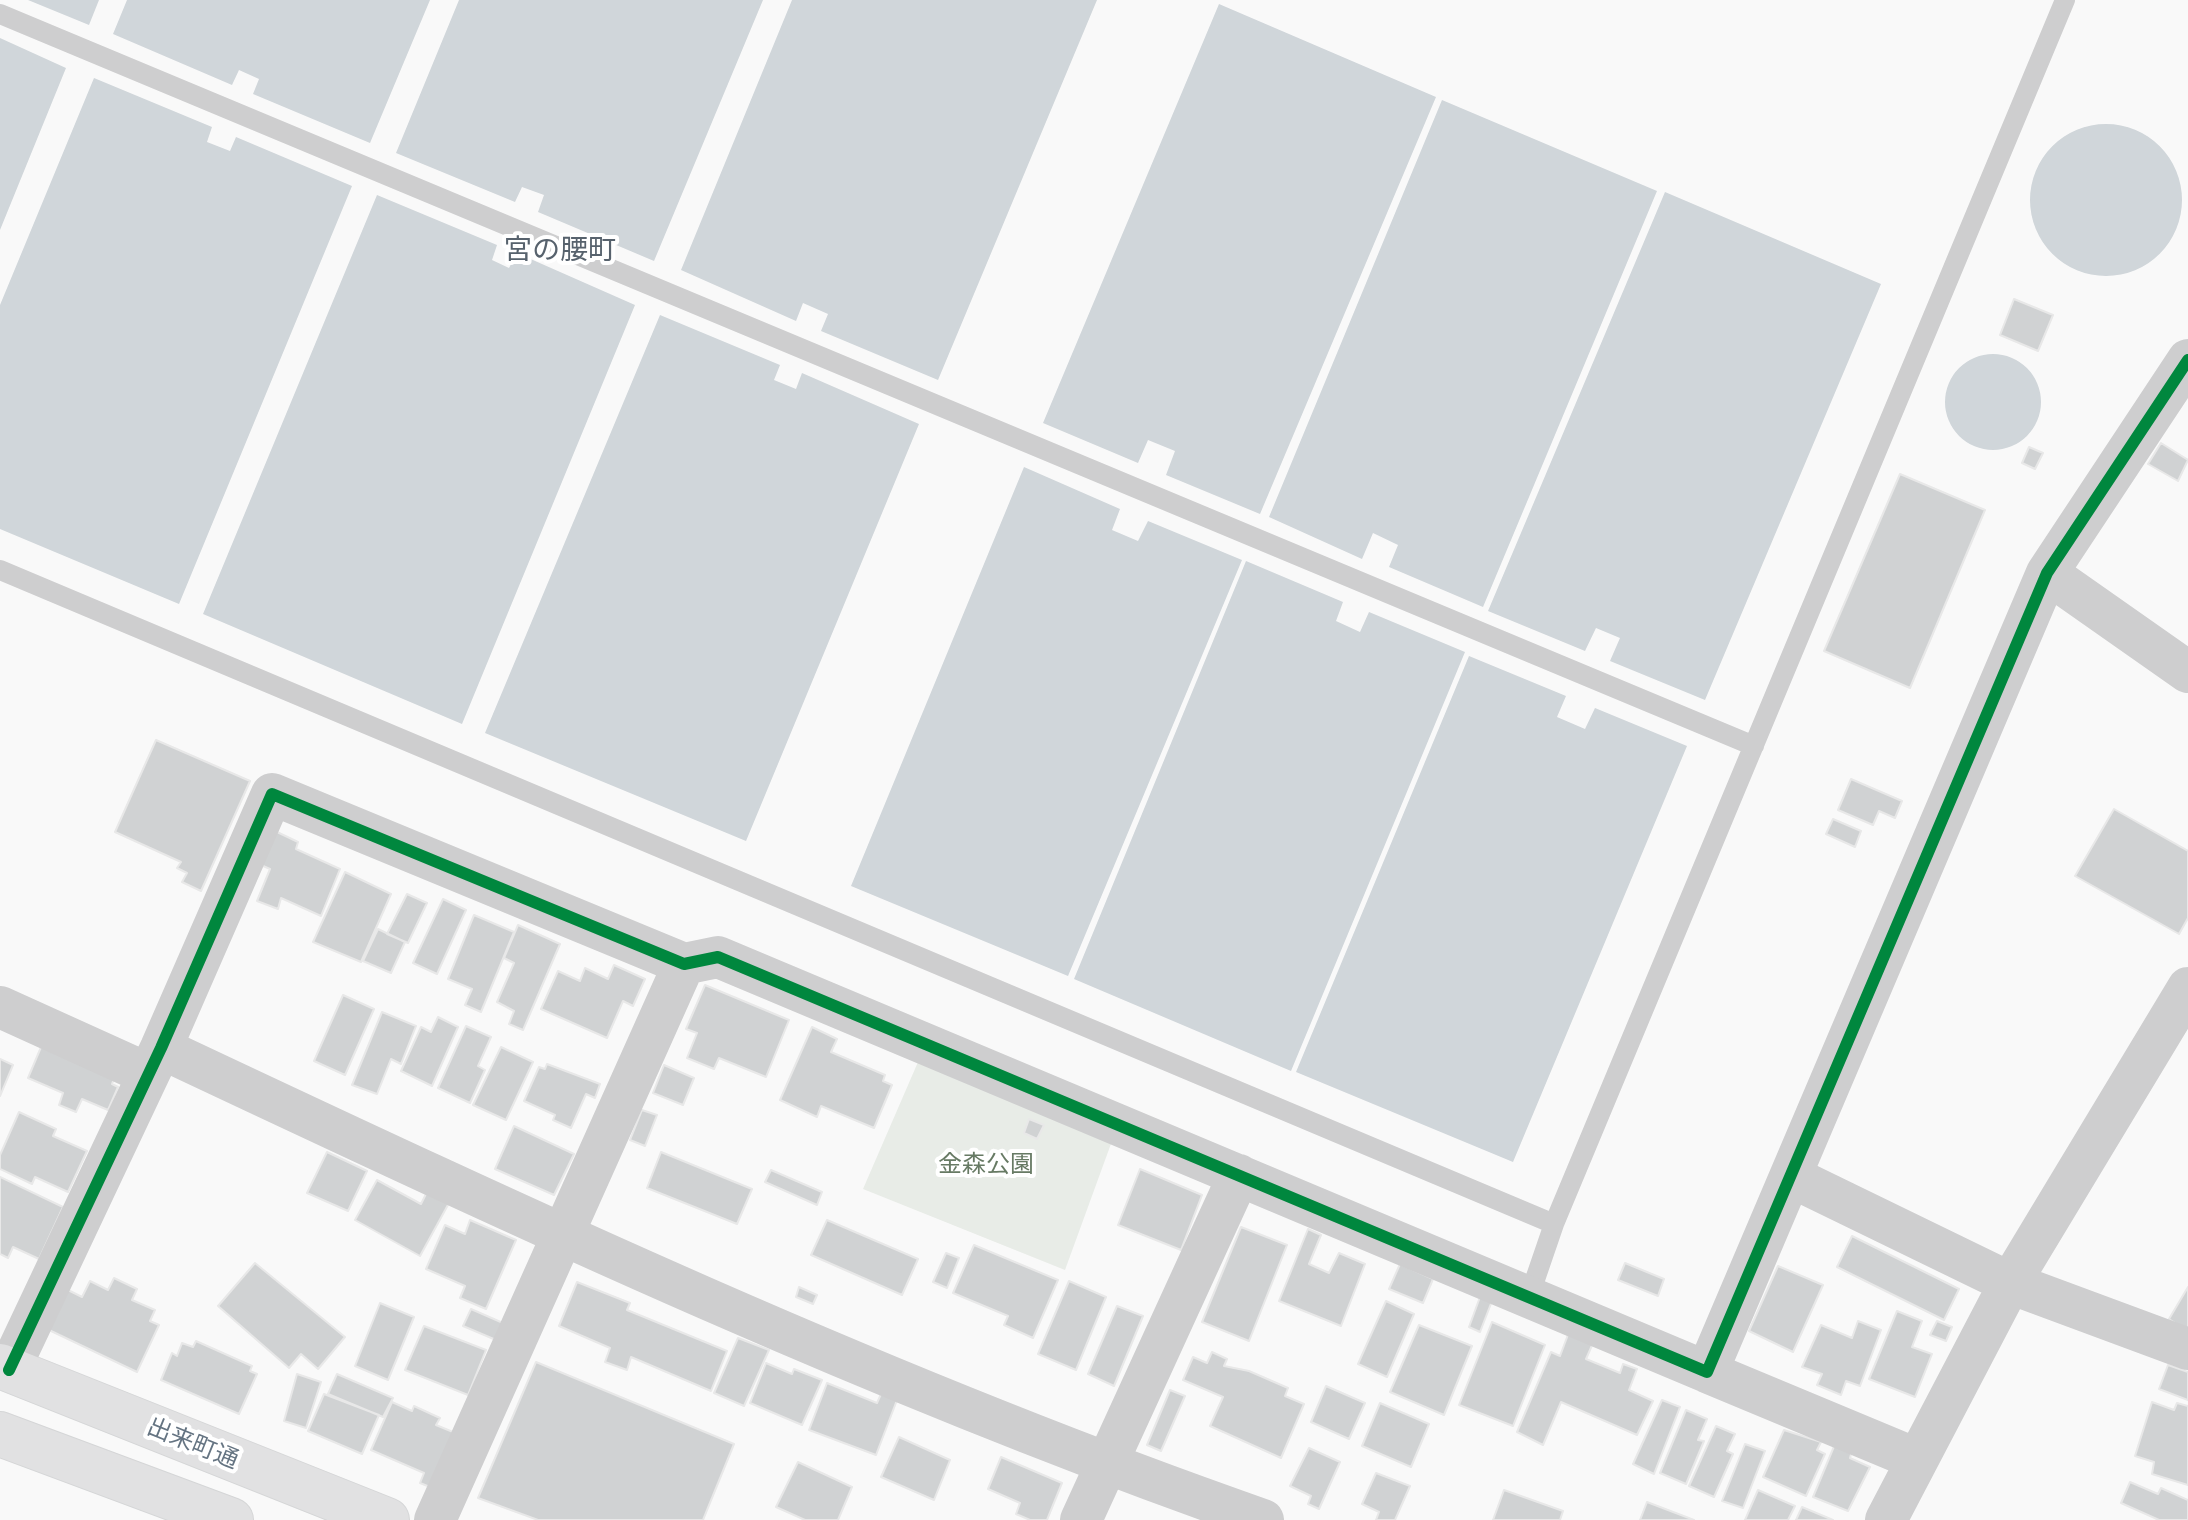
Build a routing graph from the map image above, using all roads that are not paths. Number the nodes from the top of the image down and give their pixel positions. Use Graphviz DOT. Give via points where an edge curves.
graph roads {
  1 [pos="2065,0"];
  2 [pos="0,14"];
  3 [pos="2188,360"];
  4 [pos="0,570"];
  5 [pos="2047,573"];
  6 [pos="2188,672"];
  7 [pos="1754,746"];
  8 [pos="684,964"];
  9 [pos="2188,988"];
  10 [pos="0,1007"];
  11 [pos="2176,1038"];
  12 [pos="154,1061"];
  13 [pos="1239,1175"];
  14 [pos="1792,1177"];
  15 [pos="1554,1224"];
  16 [pos="564,1237"];
  17 [pos="2010,1283"];
  18 [pos="1529,1297"];
  19 [pos="2188,1349"];
  20 [pos="5,1368"];
  21 [pos="1707,1372"];
  22 [pos="0,1434"];
  23 [pos="1916,1459"];
  24 [pos="1106,1465"];
  25 [pos="231,1520"];
  26 [pos="387,1520"];
  27 [pos="435,1520"];
  28 [pos="1081,1520"];
  29 [pos="1263,1520"];
  30 [pos="1886,1520"];
  1 -- 7 [label="lane"];
  2 -- 7 [label="lane"];
  3 -- 5 [label="street"];
  4 -- 15 [label="lane"];
  5 -- 6 [label="street"];
  5 -- 14 [label="street"];
  7 -- 15 [label="lane"];
  8 -- 12 [label="street" via="272,794"];
  8 -- 13 [label="street" via="718,957"];
  8 -- 16 [label="street"];
  9 -- 11 [label="street"];
  10 -- 12 [label="street"];
  11 -- 17 [label="street"];
  12 -- 16 [label="street"];
  12 -- 20 [label="street"];
  13 -- 18 [label="street"];
  13 -- 24 [label="street"];
  14 -- 17 [label="street"];
  14 -- 21 [label="street"];
  15 -- 18 [label="lane"];
  16 -- 24 [label="street"];
  16 -- 27 [label="street"];
  17 -- 19 [label="street"];
  17 -- 23 [label="street"];
  18 -- 21 [label="street"];
  20 -- 26 [label="main road, 出来町通"];
  21 -- 23 [label="street"];
  22 -- 25 [label="main road"];
  23 -- 30 [label="street"];
  24 -- 28 [label="street"];
  24 -- 29 [label="street"];
}
